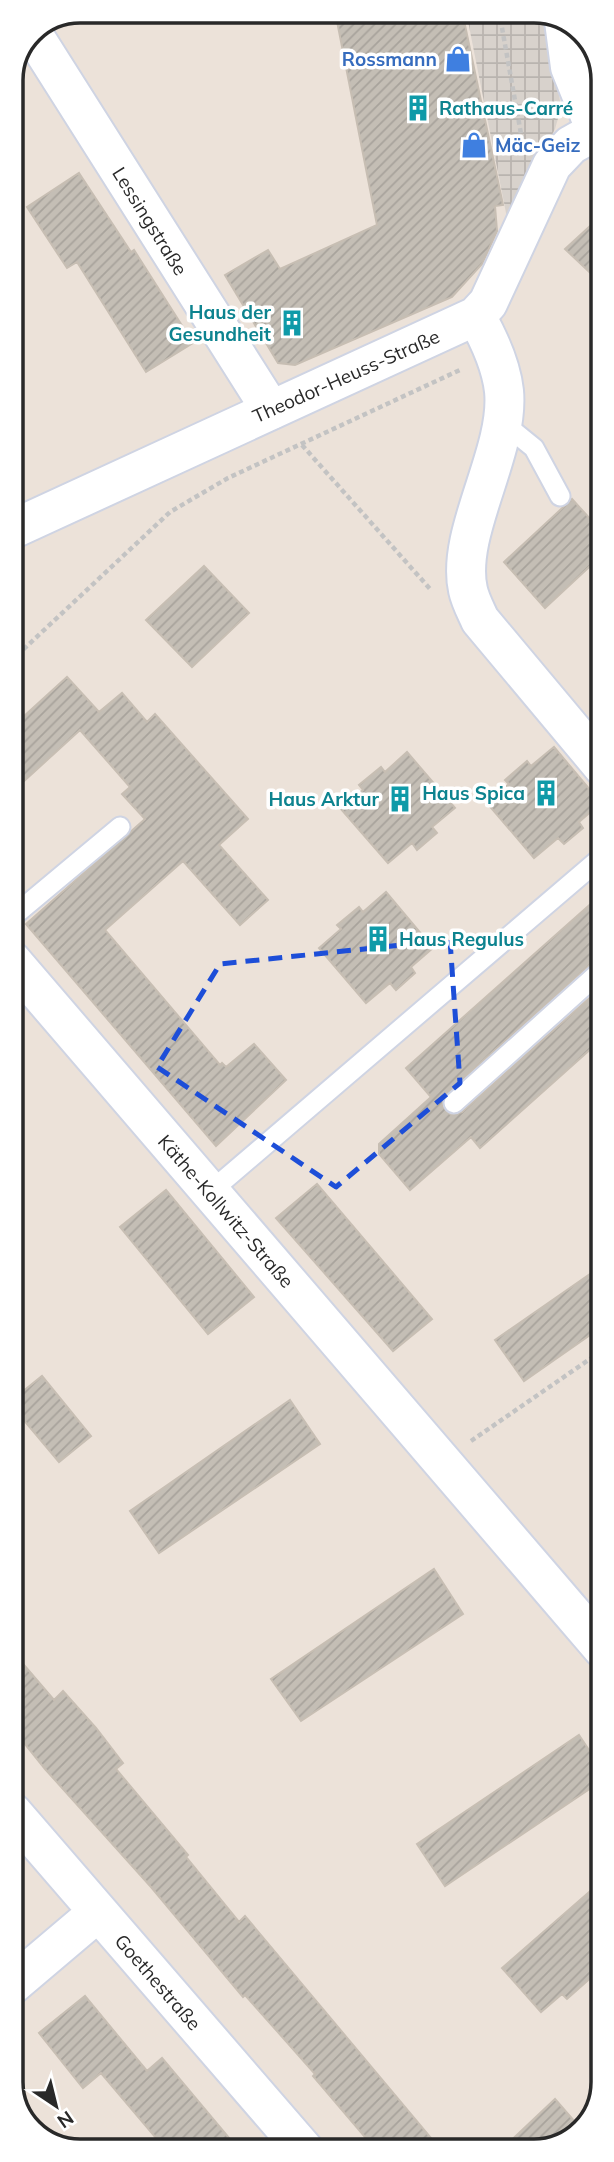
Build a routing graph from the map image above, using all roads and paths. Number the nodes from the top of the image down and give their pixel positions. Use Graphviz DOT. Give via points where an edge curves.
graph roads {
  1 [pos="501,23"];
  2 [pos="565,32"];
  3 [pos="37,41"];
  4 [pos="591,114"];
  5 [pos="591,136"];
  6 [pos="525,156"];
  7 [pos="476,316"];
  8 [pos="271,410"];
  9 [pos="502,422"];
  10 [pos="302,445"];
  11 [pos="561,496"];
  12 [pos="23,524"];
  13 [pos="436,595"];
  14 [pos="591,753"];
  15 [pos="120,827"];
  16 [pos="591,866"];
  17 [pos="23,908"];
  18 [pos="23,974"];
  19 [pos="591,979"];
  20 [pos="454,1103"];
  21 [pos="211,1192"];
  22 [pos="591,1358"];
  23 [pos="442,1461"];
  24 [pos="591,1635"];
  25 [pos="23,1825"];
  26 [pos="97,1913"];
  27 [pos="23,1976"];
  28 [pos="294,2139"];
  1 -- 6 [label="path"];
  2 -- 4 [label="street" via="570,67"];
  3 -- 8 [label="street, Lessingstraße"];
  5 -- 7 [label="street" via="571,145 552,165 488,303"];
  7 -- 8 [label="street, Theodor-Heuss-Straße"];
  7 -- 9 [label="street" via="492,344 502,382"];
  8 -- 12 [label="street, Theodor-Heuss-Straße"];
  9 -- 11 [label="lane" via="534,448"];
  9 -- 14 [label="street" via="466,562 468,591 480,620"];
  10 -- 13 [label="path"];
  15 -- 17 [label="lane"];
  16 -- 21 [label="lane"];
  18 -- 21 [label="street, Käthe-Kollwitz-Straße"];
  19 -- 20 [label="lane"];
  21 -- 23 [label="street, Käthe-Kollwitz-Straße"];
  22 -- 23 [label="path"];
  23 -- 24 [label="street, Käthe-Kollwitz-Straße"];
  25 -- 26 [label="street, Goethestraße"];
  26 -- 27 [label="street"];
  26 -- 28 [label="street, Goethestraße"];
}
